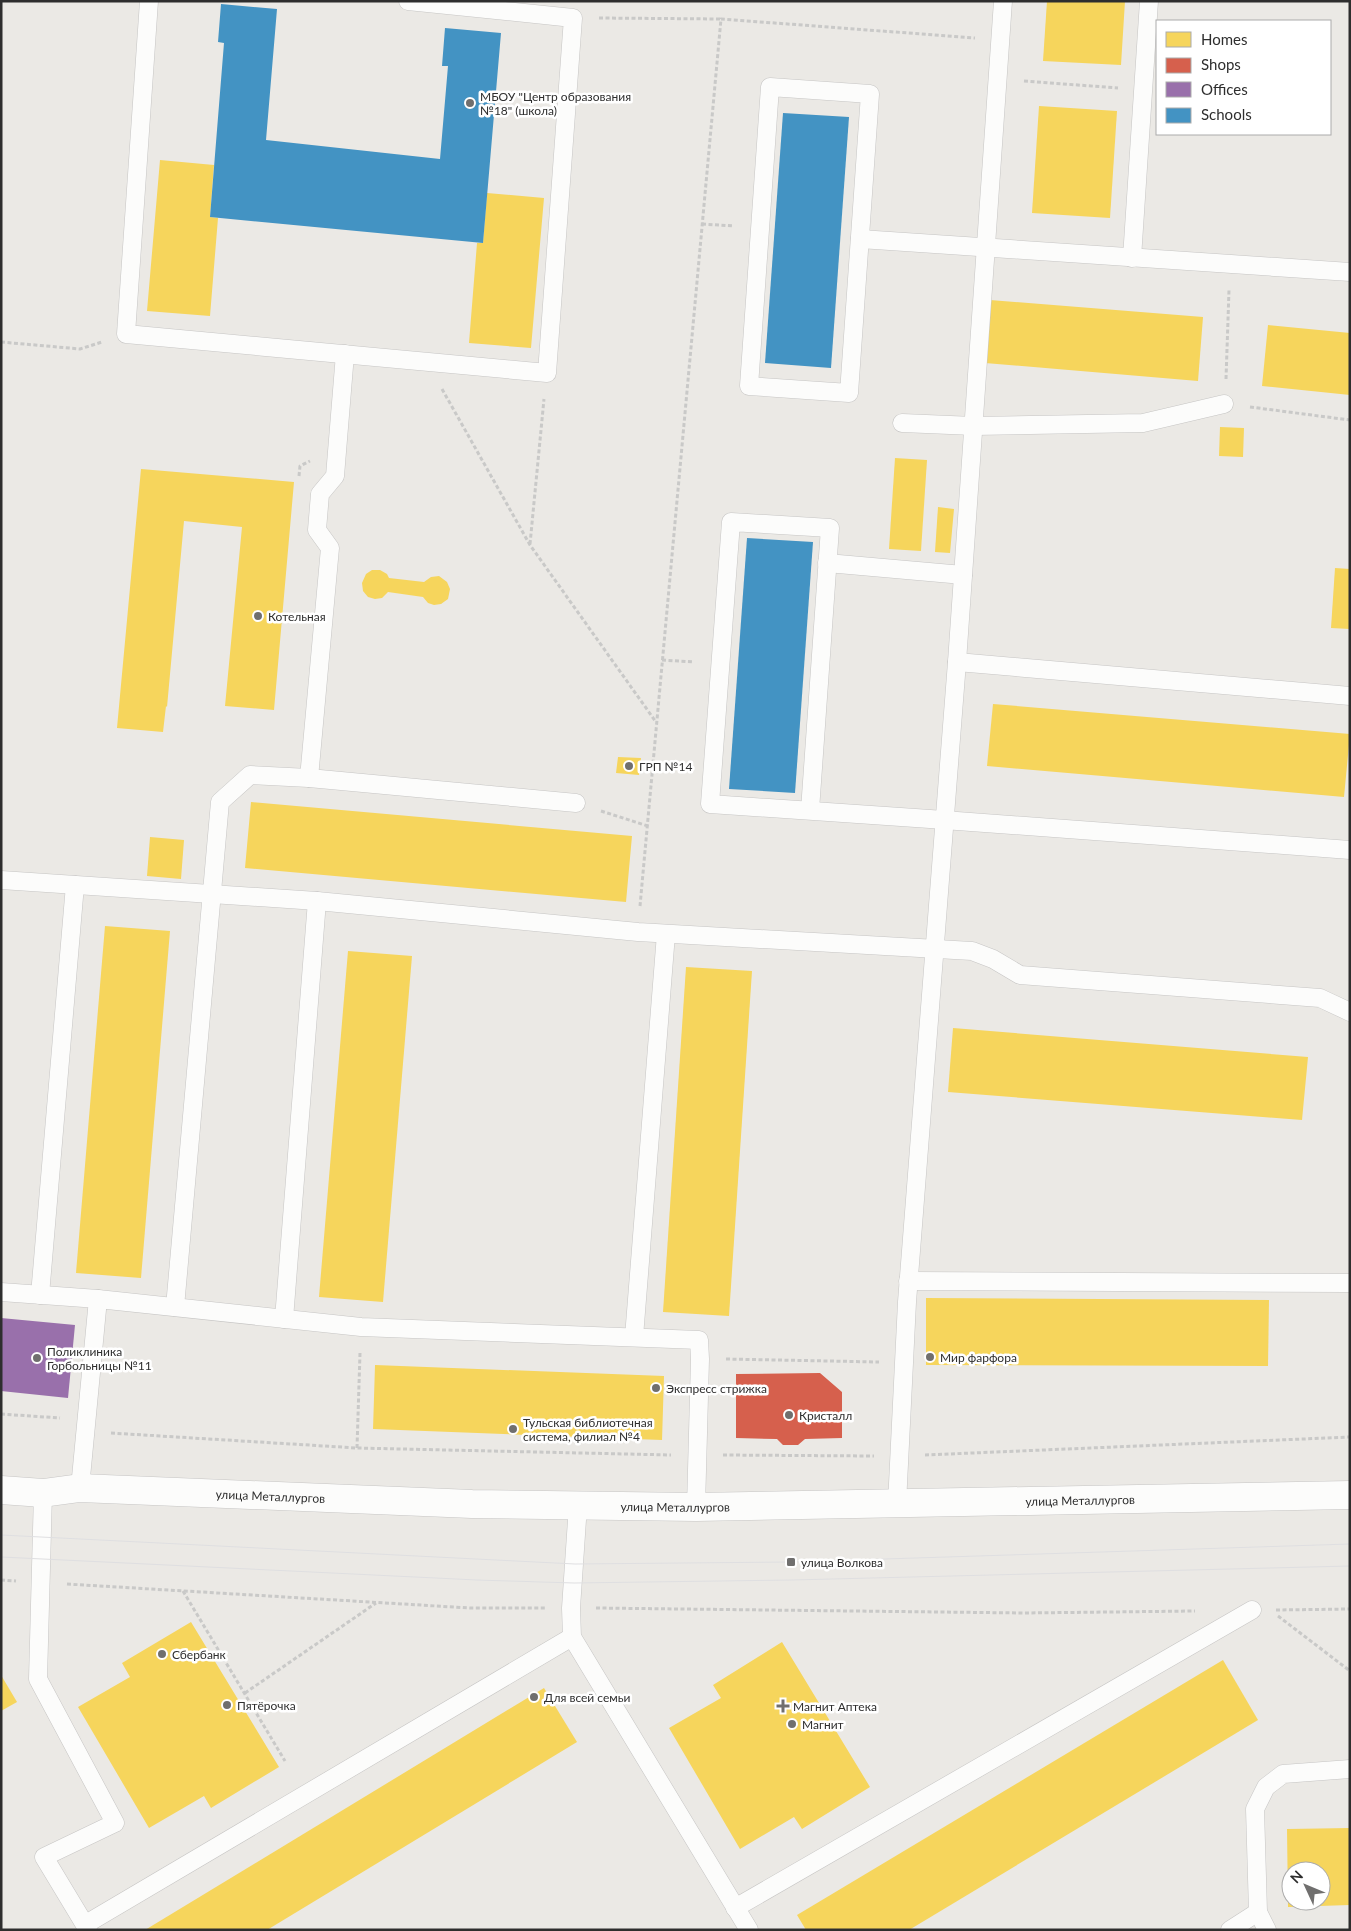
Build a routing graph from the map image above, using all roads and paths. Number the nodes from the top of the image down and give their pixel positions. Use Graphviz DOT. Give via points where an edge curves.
graph roads {
  1 [pos="149,1"];
  2 [pos="408,1"];
  3 [pos="1003,1"];
  4 [pos="1149,1"];
  5 [pos="573,18"];
  6 [pos="721,19"];
  7 [pos="997,78"];
  8 [pos="1144,90"];
  9 [pos="860,239"];
  10 [pos="986,248"];
  11 [pos="1132,258"];
  12 [pos="1230,264"];
  13 [pos="1350,272"];
  14 [pos="126,334"];
  15 [pos="1,342"];
  16 [pos="345,354"];
  17 [pos="426,361"];
  18 [pos="547,373"];
  19 [pos="1224,404"];
  20 [pos="1350,420"];
  21 [pos="902,423"];
  22 [pos="974,426"];
  23 [pos="530,545"];
  24 [pos="827,563"];
  25 [pos="962,575"];
  26 [pos="957,662"];
  27 [pos="1350,696"];
  28 [pos="657,723"];
  29 [pos="309,778"];
  30 [pos="576,802"];
  31 [pos="810,810"];
  32 [pos="944,820"];
  33 [pos="648,826"];
  34 [pos="1350,850"];
  35 [pos="1,880"];
  36 [pos="75,885"];
  37 [pos="211,894"];
  38 [pos="317,901"];
  39 [pos="666,934"];
  40 [pos="934,950"];
  41 [pos="1350,1012"];
  42 [pos="908,1281"];
  43 [pos="1350,1283"];
  44 [pos="1,1292"];
  45 [pos="40,1295"];
  46 [pos="98,1299"];
  47 [pos="175,1307"];
  48 [pos="284,1319"];
  49 [pos="361,1327"];
  50 [pos="634,1337"];
  51 [pos="700,1359"];
  52 [pos="904,1363"];
  53 [pos="357,1448"];
  54 [pos="80,1488"];
  55 [pos="1,1490"];
  56 [pos="43,1493"];
  57 [pos="1350,1495"];
  58 [pos="897,1504"];
  59 [pos="578,1505"];
  60 [pos="696,1507"];
  61 [pos="1,1580"];
  62 [pos="40,1582"];
  63 [pos="183,1591"];
  64 [pos="377,1602"];
  65 [pos="571,1608"];
  66 [pos="1350,1608"];
  67 [pos="1252,1610"];
  68 [pos="1202,1611"];
  69 [pos="572,1636"];
  70 [pos="1350,1671"];
  71 [pos="245,1693"];
  72 [pos="285,1761"];
  73 [pos="1350,1769"];
  74 [pos="736,1908"];
  75 [pos="1258,1912"];
  76 [pos="87,1927"];
  77 [pos="749,1930"];
  78 [pos="1230,1930"];
  79 [pos="1267,1930"];
  1 -- 14 [label="lane"];
  2 -- 5 [label="lane"];
  3 -- 7 [label="lane"];
  4 -- 8 [label="lane"];
  5 -- 6 [label="path"];
  5 -- 18 [label="lane"];
  7 -- 8 [label="path"];
  7 -- 10 [label="lane"];
  8 -- 11 [label="lane"];
  9 -- 9 [label="lane" via="870,94 770,87 749,386 849,393"];
  9 -- 10 [label="lane"];
  10 -- 11 [label="lane"];
  10 -- 22 [label="lane"];
  11 -- 12 [label="lane"];
  12 -- 13 [label="lane"];
  12 -- 19 [label="path"];
  14 -- 15 [label="path" via="80,349"];
  14 -- 16 [label="lane"];
  16 -- 17 [label="lane"];
  16 -- 29 [label="lane" via="335,476 320,494 317,530 330,548"];
  17 -- 18 [label="lane"];
  17 -- 23 [label="path"];
  18 -- 23 [label="path"];
  19 -- 20 [label="path"];
  19 -- 22 [label="lane" via="1142,423"];
  21 -- 22 [label="lane"];
  22 -- 25 [label="lane"];
  23 -- 28 [label="path"];
  24 -- 25 [label="lane"];
  24 -- 31 [label="lane"];
  24 -- 31 [label="lane" via="830,528 731,522 710,804"];
  25 -- 26 [label="lane"];
  26 -- 27 [label="lane"];
  26 -- 32 [label="lane"];
  29 -- 30 [label="lane"];
  29 -- 37 [label="lane" via="250,775 220,802"];
  30 -- 33 [label="path"];
  31 -- 32 [label="lane"];
  32 -- 34 [label="lane"];
  32 -- 40 [label="lane"];
  35 -- 36 [label="lane"];
  36 -- 37 [label="lane"];
  36 -- 45 [label="lane"];
  37 -- 38 [label="lane"];
  37 -- 47 [label="lane"];
  38 -- 39 [label="lane"];
  38 -- 48 [label="lane"];
  39 -- 40 [label="lane"];
  39 -- 50 [label="lane"];
  40 -- 41 [label="lane" via="972,951 1020,975 1320,998"];
  40 -- 42 [label="lane"];
  42 -- 43 [label="lane"];
  42 -- 52 [label="lane"];
  44 -- 45 [label="lane"];
  45 -- 46 [label="lane"];
  46 -- 47 [label="lane"];
  46 -- 54 [label="lane"];
  47 -- 48 [label="lane"];
  48 -- 49 [label="lane"];
  49 -- 50 [label="lane"];
  49 -- 53 [label="path"];
  50 -- 51 [label="lane" via="699,1340"];
  51 -- 52 [label="path"];
  51 -- 60 [label="lane"];
  52 -- 58 [label="lane"];
  54 -- 56 [label="main road, улица Металлургов"];
  54 -- 59 [label="main road, улица Металлургов" via="472,1504"];
  55 -- 56 [label="main road, улица Металлургов"];
  56 -- 62 [label="lane"];
  57 -- 58 [label="main road, улица Металлургов"];
  58 -- 60 [label="main road, улица Металлургов"];
  59 -- 60 [label="main road, улица Металлургов"];
  59 -- 65 [label="lane"];
  61 -- 62 [label="path"];
  62 -- 63 [label="path"];
  62 -- 76 [label="lane" via="38,1679 115,1823 44,1857"];
  63 -- 64 [label="path"];
  63 -- 71 [label="path"];
  64 -- 65 [label="path" via="470,1608"];
  64 -- 71 [label="path"];
  65 -- 68 [label="path" via="1024,1613"];
  65 -- 69 [label="lane"];
  66 -- 70 [label="path" via="1269,1610"];
  67 -- 74 [label="lane"];
  69 -- 74 [label="lane"];
  69 -- 76 [label="lane"];
  71 -- 72 [label="path"];
  73 -- 75 [label="lane" via="1283,1774 1266,1787 1255,1809"];
  74 -- 77 [label="lane"];
  75 -- 78 [label="lane"];
  75 -- 79 [label="lane"];
}
